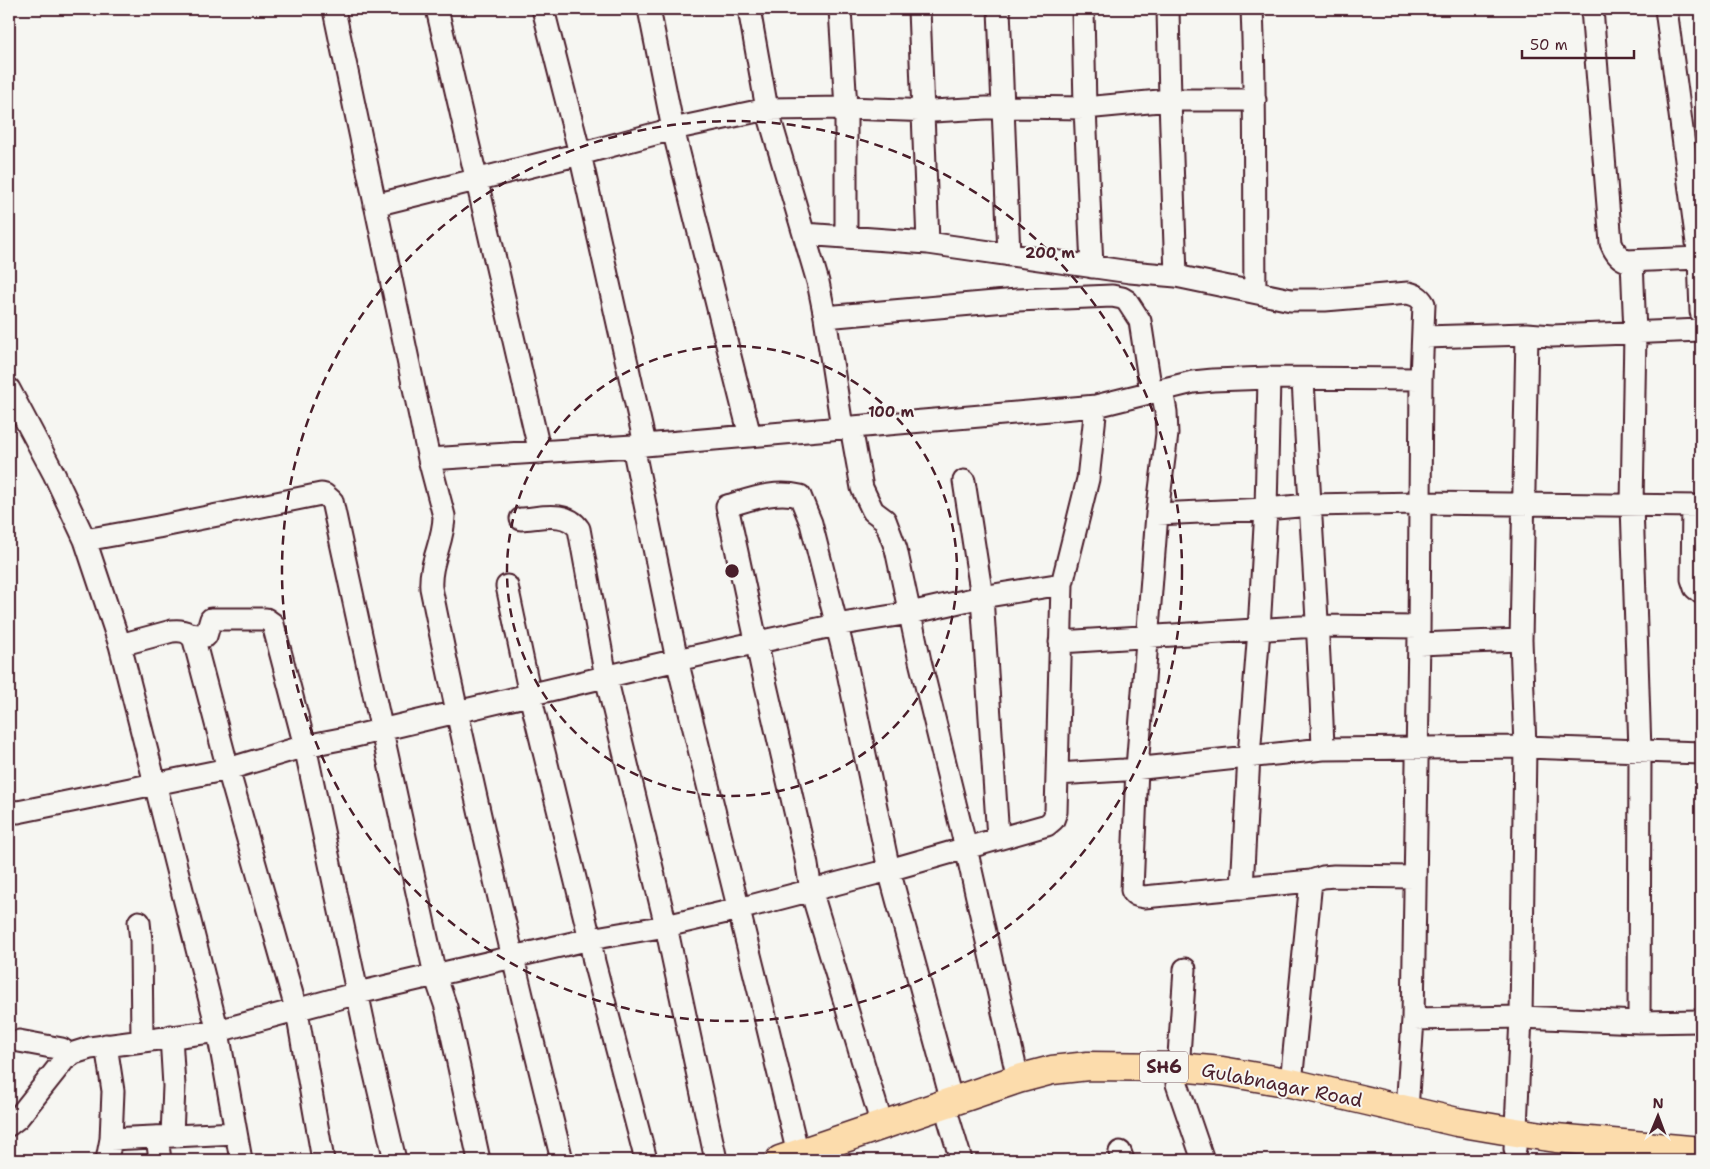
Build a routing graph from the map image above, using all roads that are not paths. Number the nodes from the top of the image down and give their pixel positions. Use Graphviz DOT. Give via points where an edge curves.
graph roads {
  1 [pos="437,9"];
  2 [pos="544,9"];
  3 [pos="649,9"];
  4 [pos="748,9"];
  5 [pos="840,9"];
  6 [pos="919,9"];
  7 [pos="999,9"];
  8 [pos="1083,9"];
  9 [pos="1168,9"];
  10 [pos="1252,9"];
  11 [pos="1592,9"];
  12 [pos="1666,9"];
  13 [pos="334,10"];
  14 [pos="1170,100"];
  15 [pos="1255,100"];
  16 [pos="1003,107"];
  17 [pos="846,108"];
  18 [pos="1085,108"];
  19 [pos="767,109"];
  20 [pos="924,110"];
  21 [pos="673,129"];
  22 [pos="580,154"];
  23 [pos="476,179"];
  24 [pos="375,205"];
  25 [pos="804,234"];
  26 [pos="846,237"];
  27 [pos="928,243"];
  28 [pos="1009,255"];
  29 [pos="1699,258"];
  30 [pos="1632,261"];
  31 [pos="1092,267"];
  32 [pos="1130,272"];
  33 [pos="1176,276"];
  34 [pos="1255,292"];
  35 [pos="1122,298"];
  36 [pos="1701,312"];
  37 [pos="825,317"];
  38 [pos="1701,330"];
  39 [pos="1635,332"];
  40 [pos="1526,334"];
  41 [pos="1424,337"];
  42 [pos="1269,378"];
  43 [pos="1303,379"];
  44 [pos="1422,379"];
  45 [pos="9,389"];
  46 [pos="1156,391"];
  47 [pos="1096,406"];
  48 [pos="846,427"];
  49 [pos="750,436"];
  50 [pos="639,445"];
  51 [pos="540,453"];
  52 [pos="429,459"];
  53 [pos="964,481"];
  54 [pos="1420,503"];
  55 [pos="1523,503"];
  56 [pos="1309,505"];
  57 [pos="1632,505"];
  58 [pos="1697,506"];
  59 [pos="1266,509"];
  60 [pos="1157,514"];
  61 [pos="521,519"];
  62 [pos="85,540"];
  63 [pos="1062,584"];
  64 [pos="507,586"];
  65 [pos="1701,592"];
  66 [pos="982,597"];
  67 [pos="910,613"];
  68 [pos="836,625"];
  69 [pos="1317,626"];
  70 [pos="1259,630"];
  71 [pos="189,634"];
  72 [pos="1419,636"];
  73 [pos="1149,637"];
  74 [pos="1521,640"];
  75 [pos="757,642"];
  76 [pos="1060,642"];
  77 [pos="120,645"];
  78 [pos="677,660"];
  79 [pos="606,677"];
  80 [pos="530,695"];
  81 [pos="456,712"];
  82 [pos="381,730"];
  83 [pos="305,746"];
  84 [pos="1525,747"];
  85 [pos="1323,748"];
  86 [pos="1416,748"];
  87 [pos="1640,751"];
  88 [pos="1701,753"];
  89 [pos="1249,756"];
  90 [pos="1137,768"];
  91 [pos="228,769"];
  92 [pos="1057,774"];
  93 [pos="155,784"];
  94 [pos="9,812"];
  95 [pos="998,838"];
  96 [pos="966,848"];
  97 [pos="889,870"];
  98 [pos="1414,877"];
  99 [pos="1311,881"];
  100 [pos="1242,888"];
  101 [pos="811,890"];
  102 [pos="740,909"];
  103 [pos="138,922"];
  104 [pos="666,926"];
  105 [pos="590,940"];
  106 [pos="512,957"];
  107 [pos="1184,969"];
  108 [pos="435,975"];
  109 [pos="358,993"];
  110 [pos="296,1010"];
  111 [pos="1521,1017"];
  112 [pos="1413,1019"];
  113 [pos="1701,1021"];
  114 [pos="1639,1022"];
  115 [pos="218,1031"];
  116 [pos="171,1036"];
  117 [pos="142,1040"];
  118 [pos="19,1042"];
  119 [pos="106,1045"];
  120 [pos="69,1056"];
  121 [pos="1177,1076"];
  122 [pos="1018,1079"];
  123 [pos="1291,1083"];
  124 [pos="1407,1110"];
  125 [pos="950,1111"];
  126 [pos="882,1125"];
  127 [pos="9,1126"];
  128 [pos="236,1133"];
  129 [pos="165,1136"];
  130 [pos="111,1139"];
  131 [pos="1516,1141"];
  132 [pos="1556,1146"];
  133 [pos="1701,1150"];
  134 [pos="789,1157"];
  135 [pos="107,1160"];
  136 [pos="160,1160"];
  137 [pos="241,1160"];
  138 [pos="323,1160"];
  139 [pos="395,1160"];
  140 [pos="479,1160"];
  141 [pos="562,1160"];
  142 [pos="646,1160"];
  143 [pos="716,1160"];
  144 [pos="828,1160"];
  145 [pos="961,1160"];
  146 [pos="1203,1160"];
  147 [pos="1632,1160"];
  1 -- 23 [label="street"];
  2 -- 22 [label="street"];
  3 -- 21 [label="street"];
  4 -- 19 [label="street"];
  5 -- 17 [label="street"];
  6 -- 20 [label="street"];
  7 -- 16 [label="street"];
  8 -- 18 [label="street"];
  9 -- 14 [label="street"];
  10 -- 15 [label="street"];
  11 -- 30 [label="street" via="1611,243 1621,260"];
  12 -- 29 [label="street"];
  13 -- 24 [label="street"];
  14 -- 15 [label="street"];
  14 -- 18 [label="street"];
  14 -- 33 [label="street"];
  15 -- 34 [label="street"];
  16 -- 18 [label="street"];
  16 -- 20 [label="street"];
  16 -- 28 [label="street"];
  17 -- 19 [label="street"];
  17 -- 20 [label="street"];
  17 -- 26 [label="street"];
  18 -- 31 [label="street"];
  19 -- 21 [label="street"];
  19 -- 25 [label="street"];
  20 -- 27 [label="street"];
  21 -- 22 [label="street"];
  21 -- 49 [label="street"];
  22 -- 23 [label="street"];
  22 -- 50 [label="street"];
  23 -- 24 [label="street"];
  23 -- 51 [label="street"];
  24 -- 52 [label="street"];
  25 -- 26 [label="street"];
  25 -- 37 [label="street"];
  26 -- 27 [label="street"];
  27 -- 28 [label="street"];
  28 -- 31 [label="street"];
  29 -- 30 [label="street"];
  29 -- 36 [label="street"];
  30 -- 39 [label="street"];
  31 -- 32 [label="street"];
  32 -- 33 [label="street"];
  32 -- 35 [label="street"];
  33 -- 34 [label="street"];
  34 -- 41 [label="street" via="1291,300 1413,294 1424,304"];
  35 -- 37 [label="street" via="1017,300"];
  35 -- 46 [label="street" via="1140,321"];
  37 -- 48 [label="street"];
  38 -- 39 [label="street"];
  39 -- 40 [label="street"];
  39 -- 57 [label="street"];
  40 -- 41 [label="street"];
  40 -- 55 [label="street"];
  41 -- 44 [label="street"];
  42 -- 43 [label="street"];
  42 -- 46 [label="street" via="1202,381"];
  42 -- 59 [label="street"];
  43 -- 44 [label="street"];
  43 -- 56 [label="street"];
  44 -- 54 [label="street"];
  45 -- 62 [label="street"];
  46 -- 47 [label="street"];
  46 -- 60 [label="street" via="1166,412 1167,434"];
  47 -- 48 [label="street"];
  47 -- 63 [label="street" via="1088,479"];
  48 -- 49 [label="street"];
  48 -- 67 [label="street" via="862,488 873,511 885,520 896,549"];
  49 -- 50 [label="street"];
  50 -- 51 [label="street"];
  50 -- 78 [label="street"];
  51 -- 52 [label="street"];
  52 -- 81 [label="street" via="444,516 430,577 431,588"];
  53 -- 66 [label="street"];
  54 -- 55 [label="street"];
  54 -- 56 [label="street"];
  54 -- 72 [label="street"];
  55 -- 57 [label="street"];
  55 -- 74 [label="street"];
  56 -- 59 [label="street"];
  56 -- 69 [label="street"];
  57 -- 58 [label="street"];
  57 -- 87 [label="street"];
  58 -- 65 [label="street" via="1692,579 1695,588"];
  59 -- 60 [label="street"];
  59 -- 70 [label="street"];
  60 -- 73 [label="street"];
  61 -- 79 [label="street" via="562,516 572,520 579,529"];
  62 -- 77 [label="street"];
  62 -- 82 [label="street" via="321,494 330,497"];
  63 -- 66 [label="street"];
  63 -- 76 [label="street"];
  64 -- 80 [label="street"];
  66 -- 67 [label="street"];
  66 -- 95 [label="street"];
  67 -- 68 [label="street"];
  67 -- 96 [label="street"];
  68 -- 75 [label="street"];
  68 -- 75 [label="street" via="811,523 800,496 777,492 727,506"];
  68 -- 97 [label="street"];
  69 -- 70 [label="street"];
  69 -- 72 [label="street"];
  69 -- 85 [label="street"];
  70 -- 73 [label="street"];
  70 -- 89 [label="street"];
  71 -- 77 [label="street" via="172,631"];
  71 -- 83 [label="street" via="206,636 211,619 261,618 270,621"];
  71 -- 91 [label="street" via="194,640"];
  72 -- 74 [label="street"];
  72 -- 86 [label="street"];
  73 -- 76 [label="street"];
  73 -- 90 [label="street"];
  74 -- 84 [label="street"];
  75 -- 78 [label="street"];
  75 -- 101 [label="street"];
  76 -- 92 [label="street"];
  77 -- 93 [label="street"];
  78 -- 79 [label="street"];
  78 -- 102 [label="street"];
  79 -- 80 [label="street"];
  79 -- 104 [label="street"];
  80 -- 81 [label="street"];
  80 -- 105 [label="street"];
  81 -- 82 [label="street"];
  81 -- 106 [label="street"];
  82 -- 83 [label="street"];
  82 -- 108 [label="street"];
  83 -- 91 [label="street"];
  83 -- 109 [label="street"];
  84 -- 86 [label="street"];
  84 -- 87 [label="street"];
  84 -- 111 [label="street"];
  85 -- 86 [label="street"];
  85 -- 89 [label="street"];
  86 -- 98 [label="street"];
  87 -- 88 [label="street"];
  87 -- 114 [label="street"];
  89 -- 90 [label="street"];
  89 -- 100 [label="street"];
  90 -- 92 [label="street"];
  90 -- 100 [label="street" via="1134,893 1144,896"];
  91 -- 93 [label="street"];
  91 -- 110 [label="street"];
  92 -- 95 [label="street" via="1056,812 1051,823"];
  93 -- 94 [label="street"];
  93 -- 115 [label="street"];
  95 -- 96 [label="street"];
  96 -- 97 [label="street"];
  96 -- 122 [label="street"];
  97 -- 101 [label="street"];
  97 -- 125 [label="street"];
  98 -- 99 [label="street" via="1334,876"];
  98 -- 112 [label="street"];
  99 -- 100 [label="street"];
  99 -- 123 [label="street"];
  101 -- 102 [label="street"];
  101 -- 126 [label="street"];
  102 -- 104 [label="street"];
  102 -- 134 [label="street"];
  103 -- 117 [label="street"];
  104 -- 105 [label="street"];
  104 -- 143 [label="street"];
  105 -- 106 [label="street"];
  105 -- 142 [label="street"];
  106 -- 108 [label="street"];
  106 -- 141 [label="street"];
  107 -- 121 [label="street"];
  108 -- 109 [label="street"];
  108 -- 140 [label="street" via="446,1007"];
  109 -- 110 [label="street"];
  109 -- 139 [label="street"];
  110 -- 115 [label="street"];
  110 -- 138 [label="street"];
  111 -- 112 [label="street"];
  111 -- 114 [label="street"];
  111 -- 131 [label="street"];
  112 -- 124 [label="street"];
  113 -- 114 [label="street"];
  115 -- 116 [label="street"];
  115 -- 128 [label="street"];
  116 -- 117 [label="street"];
  116 -- 129 [label="street" via="174,1071"];
  117 -- 119 [label="street"];
  118 -- 120 [label="street" via="62,1049"];
  119 -- 120 [label="street"];
  119 -- 130 [label="street" via="113,1091"];
  120 -- 127 [label="street"];
  121 -- 122 [label="main road, Gulabnagar Road / SH6" via="1088,1066 1052,1070"];
  121 -- 123 [label="main road, Gulabnagar Road / SH6" via="1222,1071"];
  121 -- 125 [label="main road, Gulabnagar Road / SH6" via="1145,1082 1071,1085"];
  121 -- 131 [label="main road, Gulabnagar Road / SH6" via="1389,1124"];
  121 -- 146 [label="street"];
  122 -- 125 [label="main road, Gulabnagar Road / SH6"];
  123 -- 124 [label="main road, Gulabnagar Road / SH6"];
  124 -- 131 [label="main road, Gulabnagar Road / SH6"];
  125 -- 126 [label="main road, Gulabnagar Road / SH6"];
  125 -- 144 [label="main road, Gulabnagar Road / SH6"];
  125 -- 145 [label="street"];
  126 -- 134 [label="main road, Gulabnagar Road / SH6"];
  128 -- 129 [label="street"];
  128 -- 137 [label="street"];
  129 -- 130 [label="street"];
  129 -- 136 [label="street"];
  130 -- 135 [label="street"];
  131 -- 132 [label="main road, Gulabnagar Road / SH6"];
  132 -- 133 [label="main road, SH6"];
  132 -- 147 [label="main road, SH6"];
}
